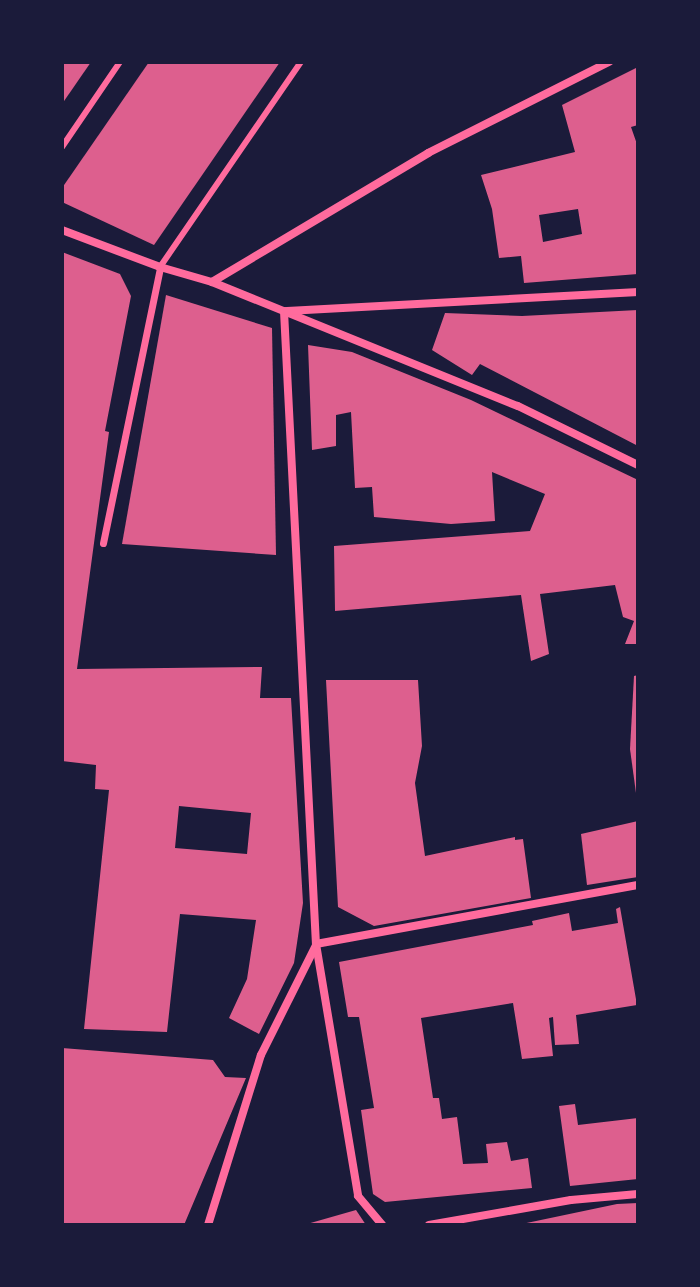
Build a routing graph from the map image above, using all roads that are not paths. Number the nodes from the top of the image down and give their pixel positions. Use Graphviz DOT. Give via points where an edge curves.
graph roads {
  1 [pos="120,62"];
  2 [pos="301,62"];
  3 [pos="609,62"];
  4 [pos="62,147"];
  5 [pos="62,230"];
  6 [pos="160,267"];
  7 [pos="212,282"];
  8 [pos="638,292"];
  9 [pos="284,311"];
  10 [pos="638,465"];
  11 [pos="103,543"];
  12 [pos="638,885"];
  13 [pos="316,944"];
  14 [pos="638,1194"];
  15 [pos="208,1225"];
  16 [pos="382,1225"];
  17 [pos="429,1225"];
  1 -- 4 [label="lane"];
  2 -- 6 [label="lane"];
  3 -- 7 [label="street" via="428,153"];
  5 -- 6 [label="street"];
  6 -- 7 [label="street"];
  6 -- 11 [label="street"];
  7 -- 9 [label="street"];
  8 -- 9 [label="street"];
  9 -- 10 [label="street" via="518,406"];
  9 -- 13 [label="street"];
  12 -- 13 [label="street"];
  13 -- 15 [label="street" via="261,1055"];
  13 -- 16 [label="street" via="358,1196"];
  14 -- 17 [label="street"];
}
